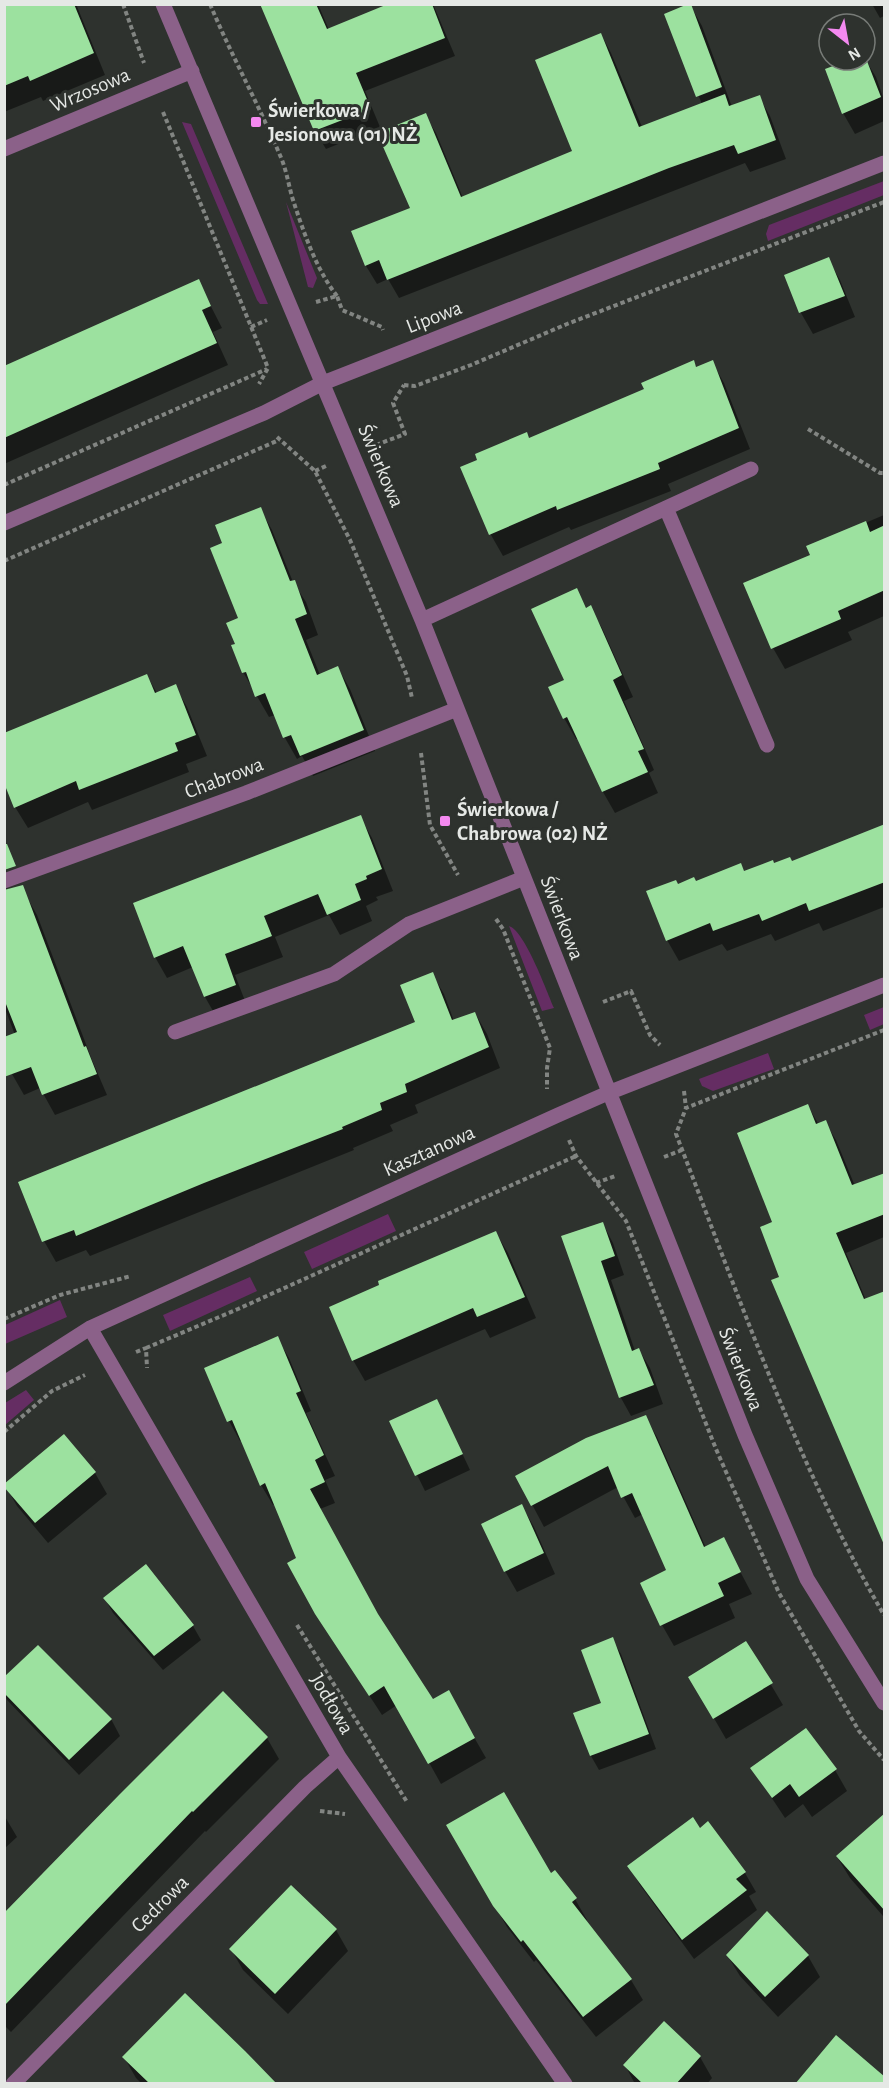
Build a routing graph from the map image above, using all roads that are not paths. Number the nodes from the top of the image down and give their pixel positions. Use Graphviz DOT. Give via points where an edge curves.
graph roads {
  1 [pos="163,4"];
  2 [pos="192,71"];
  3 [pos="4,149"];
  4 [pos="885,163"];
  5 [pos="323,383"];
  6 [pos="751,469"];
  7 [pos="666,508"];
  8 [pos="4,523"];
  9 [pos="422,620"];
  10 [pos="457,709"];
  11 [pos="767,745"];
  12 [pos="524,878"];
  13 [pos="4,882"];
  14 [pos="885,985"];
  15 [pos="176,1032"];
  16 [pos="608,1093"];
  17 [pos="90,1328"];
  18 [pos="4,1383"];
  19 [pos="885,1704"];
  20 [pos="339,1757"];
  21 [pos="13,2084"];
  22 [pos="566,2084"];
  1 -- 2 [label="street, Świerkowa"];
  2 -- 3 [label="street, Wrzosowa"];
  2 -- 5 [label="street, Świerkowa"];
  4 -- 5 [label="street, Lipowa"];
  5 -- 8 [label="street, Lipowa" via="264,413"];
  5 -- 9 [label="street, Świerkowa"];
  6 -- 7 [label="street"];
  7 -- 9 [label="street"];
  7 -- 11 [label="street"];
  9 -- 10 [label="street, Świerkowa"];
  10 -- 12 [label="street, Świerkowa"];
  10 -- 13 [label="street, Chabrowa" via="246,793"];
  12 -- 15 [label="street" via="409,924 334,974"];
  12 -- 16 [label="street, Świerkowa"];
  14 -- 16 [label="street, Kasztanowa"];
  16 -- 17 [label="street, Kasztanowa"];
  16 -- 19 [label="street, Świerkowa" via="807,1579"];
  17 -- 18 [label="street, Kasztanowa"];
  17 -- 20 [label="street, Jodłowa"];
  20 -- 21 [label="street, Cedrowa"];
  20 -- 22 [label="street, Jodłowa"];
}
